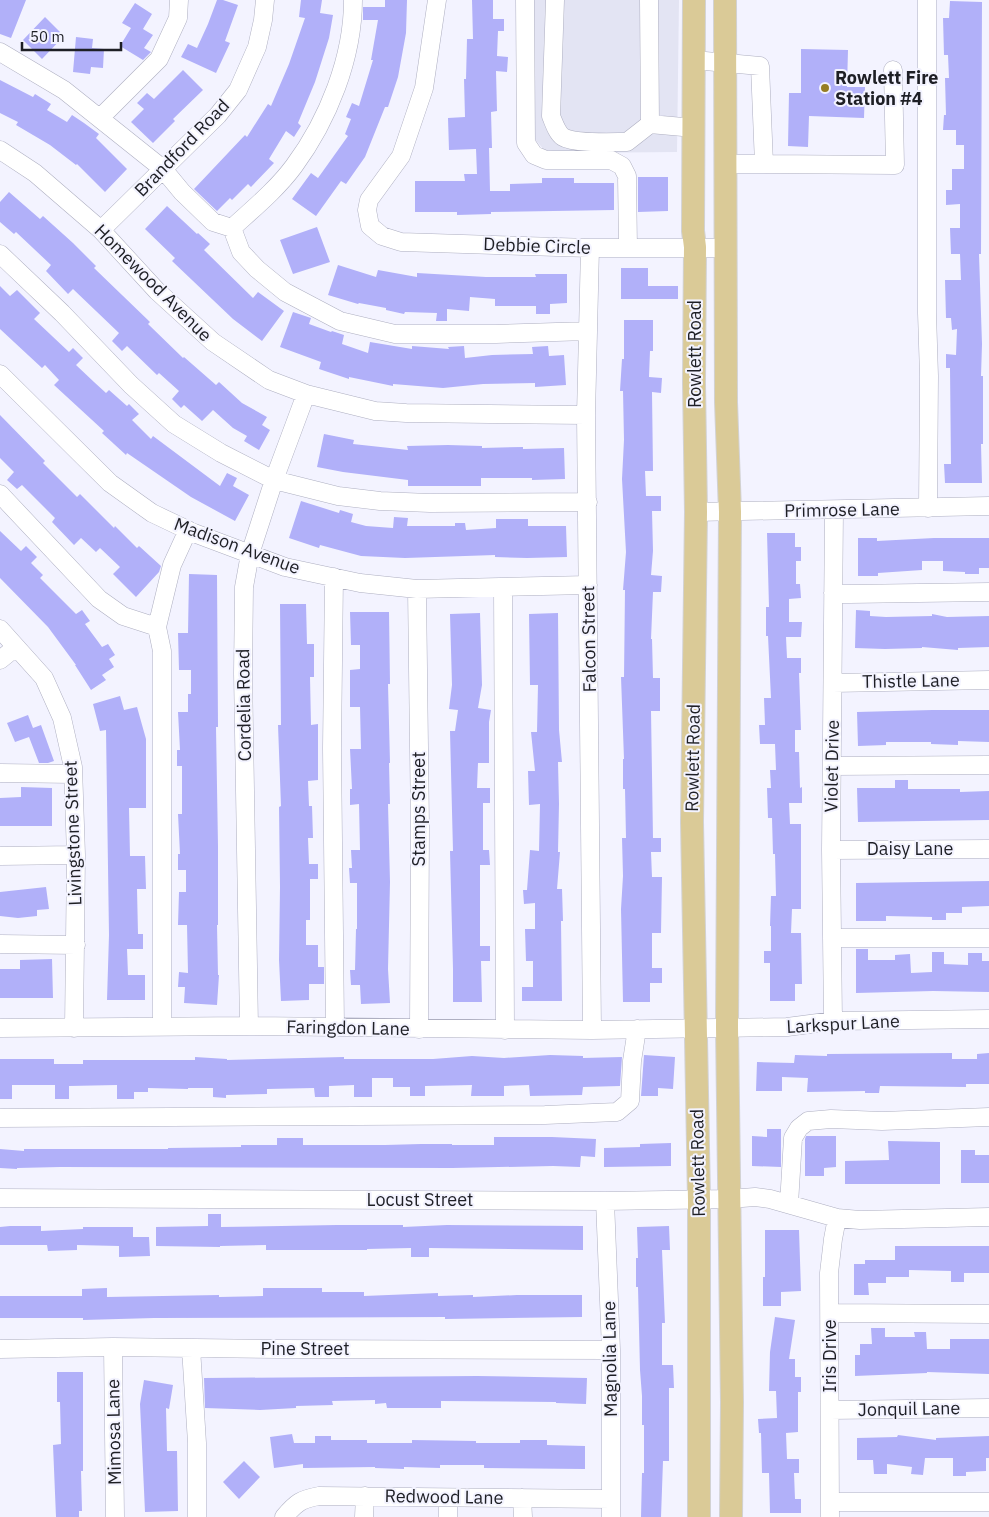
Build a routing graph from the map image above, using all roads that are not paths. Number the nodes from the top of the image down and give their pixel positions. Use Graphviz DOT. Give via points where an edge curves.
graph roads {
  1 [pos="179,0"];
  2 [pos="266,0"];
  3 [pos="354,0"];
  4 [pos="437,0"];
  5 [pos="525,0"];
  6 [pos="555,0"];
  7 [pos="649,0"];
  8 [pos="694,0"];
  9 [pos="725,0"];
  10 [pos="928,0"];
  11 [pos="0,52"];
  12 [pos="694,60"];
  13 [pos="724,63"];
  14 [pos="893,70"];
  15 [pos="100,118"];
  16 [pos="650,124"];
  17 [pos="694,128"];
  18 [pos="0,150"];
  19 [pos="724,164"];
  20 [pos="764,164"];
  21 [pos="163,169"];
  22 [pos="232,228"];
  23 [pos="101,230"];
  24 [pos="695,247"];
  25 [pos="590,248"];
  26 [pos="628,248"];
  27 [pos="725,248"];
  28 [pos="0,254"];
  29 [pos="588,331"];
  30 [pos="0,374"];
  31 [pos="306,394"];
  32 [pos="586,415"];
  33 [pos="274,480"];
  34 [pos="0,494"];
  35 [pos="588,502"];
  36 [pos="989,506"];
  37 [pos="928,508"];
  38 [pos="834,510"];
  39 [pos="696,512"];
  40 [pos="730,512"];
  41 [pos="188,530"];
  42 [pos="250,554"];
  43 [pos="334,577"];
  44 [pos="588,585"];
  45 [pos="504,587"];
  46 [pos="417,589"];
  47 [pos="833,592"];
  48 [pos="989,592"];
  49 [pos="157,627"];
  50 [pos="0,629"];
  51 [pos="16,647"];
  52 [pos="0,660"];
  53 [pos="989,680"];
  54 [pos="833,683"];
  55 [pos="989,765"];
  56 [pos="832,766"];
  57 [pos="0,773"];
  58 [pos="73,774"];
  59 [pos="989,849"];
  60 [pos="831,850"];
  61 [pos="76,855"];
  62 [pos="0,856"];
  63 [pos="832,938"];
  64 [pos="989,938"];
  65 [pos="0,944"];
  66 [pos="76,945"];
  67 [pos="989,1019"];
  68 [pos="834,1021"];
  69 [pos="162,1026"];
  70 [pos="249,1026"];
  71 [pos="727,1027"];
  72 [pos="0,1028"];
  73 [pos="74,1028"];
  74 [pos="335,1028"];
  75 [pos="696,1028"];
  76 [pos="419,1029"];
  77 [pos="637,1029"];
  78 [pos="505,1030"];
  79 [pos="592,1030"];
  80 [pos="0,1118"];
  81 [pos="989,1118"];
  82 [pos="0,1198"];
  83 [pos="729,1199"];
  84 [pos="605,1200"];
  85 [pos="700,1200"];
  86 [pos="789,1204"];
  87 [pos="837,1218"];
  88 [pos="989,1218"];
  89 [pos="830,1313"];
  90 [pos="989,1314"];
  91 [pos="113,1347"];
  92 [pos="191,1348"];
  93 [pos="0,1349"];
  94 [pos="611,1350"];
  95 [pos="989,1408"];
  96 [pos="830,1410"];
  97 [pos="364,1496"];
  98 [pos="448,1498"];
  99 [pos="522,1498"];
  100 [pos="989,1502"];
  101 [pos="611,1508"];
  102 [pos="830,1510"];
  103 [pos="115,1517"];
  104 [pos="197,1517"];
  105 [pos="284,1517"];
  106 [pos="364,1517"];
  107 [pos="448,1517"];
  108 [pos="523,1517"];
  109 [pos="700,1517"];
  110 [pos="731,1517"];
  1 -- 15 [label="street" via="178,18 159,59"];
  2 -- 21 [label="street, Brandford Road" via="257,47 238,90"];
  3 -- 22 [label="street" via="338,86 319,128 294,167"];
  4 -- 25 [label="street, Debbie Circle" via="424,88 401,156 369,200 366,210 370,226 382,236 401,242"];
  5 -- 26 [label="street" via="526,143 534,155 546,160 611,160 622,166 627,176"];
  6 -- 16 [label="street" via="551,116 556,127 563,136 578,141 627,142"];
  7 -- 16 [label="street"];
  8 -- 12 [label="main road, Rowlett Road"];
  9 -- 13 [label="main road, Rowlett Road"];
  10 -- 37 [label="street"];
  11 -- 15 [label="street" via="64,90"];
  12 -- 13 [label="street"];
  12 -- 17 [label="main road, Rowlett Road"];
  13 -- 19 [label="main road, Rowlett Road"];
  13 -- 20 [label="street" via="760,66"];
  14 -- 20 [label="street" via="895,165"];
  15 -- 21 [label="street"];
  16 -- 17 [label="street"];
  17 -- 24 [label="main road, Rowlett Road"];
  18 -- 23 [label="street, Homewood Avenue" via="36,173"];
  19 -- 20 [label="street"];
  19 -- 27 [label="main road, Rowlett Road"];
  21 -- 22 [label="street" via="213,222"];
  21 -- 23 [label="street, Brandford Road"];
  22 -- 29 [label="street" via="241,252 257,269 285,292 340,320 395,334"];
  23 -- 31 [label="street, Homewood Avenue" via="157,291 213,342 269,380"];
  24 -- 26 [label="street, Debbie Circle"];
  24 -- 27 [label="street, Debbie Circle"];
  24 -- 39 [label="main road, Rowlett Road"];
  25 -- 26 [label="street, Debbie Circle"];
  25 -- 29 [label="street, Falcon Street"];
  27 -- 40 [label="main road, Rowlett Road"];
  28 -- 33 [label="street" via="174,424"];
  29 -- 32 [label="street, Falcon Street"];
  30 -- 41 [label="street, Madison Avenue" via="110,483 152,513"];
  31 -- 32 [label="street, Homewood Avenue" via="375,411"];
  31 -- 33 [label="street, Cordelia Road"];
  32 -- 35 [label="street, Falcon Street"];
  33 -- 35 [label="street" via="338,496 380,501"];
  33 -- 42 [label="street, Cordelia Road"];
  34 -- 49 [label="street" via="99,599 123,616"];
  35 -- 44 [label="street, Falcon Street"];
  36 -- 37 [label="street, Primrose Lane"];
  37 -- 38 [label="street, Primrose Lane"];
  38 -- 40 [label="street, Primrose Lane"];
  38 -- 47 [label="street, Violet Drive"];
  39 -- 40 [label="street, Primrose Lane"];
  39 -- 75 [label="main road, Rowlett Road" via="692,822"];
  40 -- 71 [label="main road, Rowlett Road"];
  41 -- 42 [label="street, Madison Avenue"];
  41 -- 49 [label="street" via="172,565"];
  42 -- 43 [label="street, Madison Avenue"];
  42 -- 70 [label="street, Cordelia Road" via="244,587 243,673"];
  43 -- 46 [label="street, Madison Avenue"];
  43 -- 74 [label="street"];
  44 -- 45 [label="street, Madison Avenue"];
  44 -- 79 [label="street, Falcon Street"];
  45 -- 46 [label="street, Madison Avenue"];
  45 -- 78 [label="street"];
  46 -- 76 [label="street, Stamps Street"];
  47 -- 48 [label="street"];
  47 -- 54 [label="street, Violet Drive"];
  49 -- 69 [label="street" via="162,651"];
  50 -- 51 [label="street, Livingstone Street"];
  51 -- 52 [label="street"];
  51 -- 58 [label="street, Livingstone Street" via="44,678 62,718"];
  53 -- 54 [label="street, Thistle Lane"];
  54 -- 56 [label="street, Violet Drive"];
  55 -- 56 [label="street"];
  56 -- 60 [label="street, Violet Drive"];
  57 -- 58 [label="street"];
  58 -- 61 [label="street, Livingstone Street"];
  59 -- 60 [label="street, Daisy Lane"];
  60 -- 63 [label="street, Violet Drive"];
  61 -- 62 [label="street"];
  61 -- 66 [label="street, Livingstone Street"];
  63 -- 64 [label="street"];
  63 -- 68 [label="street, Violet Drive"];
  65 -- 66 [label="street"];
  66 -- 73 [label="street, Livingstone Street"];
  67 -- 68 [label="street, Larkspur Lane"];
  68 -- 71 [label="street, Larkspur Lane" via="787,1027"];
  69 -- 70 [label="street, Faringdon Lane"];
  69 -- 73 [label="street, Faringdon Lane"];
  70 -- 74 [label="street, Faringdon Lane"];
  71 -- 75 [label="street, Larkspur Lane"];
  71 -- 83 [label="main road, Rowlett Road"];
  72 -- 73 [label="street, Faringdon Lane"];
  74 -- 76 [label="street, Faringdon Lane"];
  75 -- 77 [label="street, Faringdon Lane"];
  75 -- 85 [label="main road, Rowlett Road"];
  76 -- 78 [label="street, Faringdon Lane"];
  77 -- 79 [label="street, Faringdon Lane"];
  77 -- 80 [label="street" via="630,1101 617,1112"];
  78 -- 79 [label="street, Faringdon Lane"];
  81 -- 86 [label="street" via="808,1120 793,1138"];
  82 -- 84 [label="street, Locust Street"];
  83 -- 85 [label="street, Locust Street"];
  83 -- 86 [label="street, Locust Street" via="754,1197"];
  83 -- 110 [label="main road, Rowlett Road"];
  84 -- 85 [label="street, Locust Street"];
  84 -- 94 [label="street, Magnolia Lane"];
  85 -- 109 [label="main road, Rowlett Road"];
  86 -- 87 [label="street, Locust Street"];
  87 -- 88 [label="street"];
  87 -- 89 [label="street, Iris Drive" via="829,1273"];
  89 -- 90 [label="street"];
  89 -- 96 [label="street, Iris Drive"];
  91 -- 92 [label="street, Pine Street"];
  91 -- 93 [label="street, Pine Street"];
  91 -- 103 [label="street, Mimosa Lane"];
  92 -- 94 [label="street, Pine Street"];
  92 -- 104 [label="street" via="197,1443"];
  94 -- 101 [label="street, Magnolia Lane"];
  95 -- 96 [label="street, Jonquil Lane"];
  96 -- 102 [label="street, Iris Drive"];
  97 -- 98 [label="street, Redwood Lane"];
  97 -- 105 [label="street, Redwood Lane" via="303,1499"];
  97 -- 106 [label="street"];
  98 -- 99 [label="street, Redwood Lane"];
  98 -- 107 [label="street"];
  99 -- 101 [label="street, Redwood Lane"];
  99 -- 108 [label="street"];
  100 -- 102 [label="street"];
}
